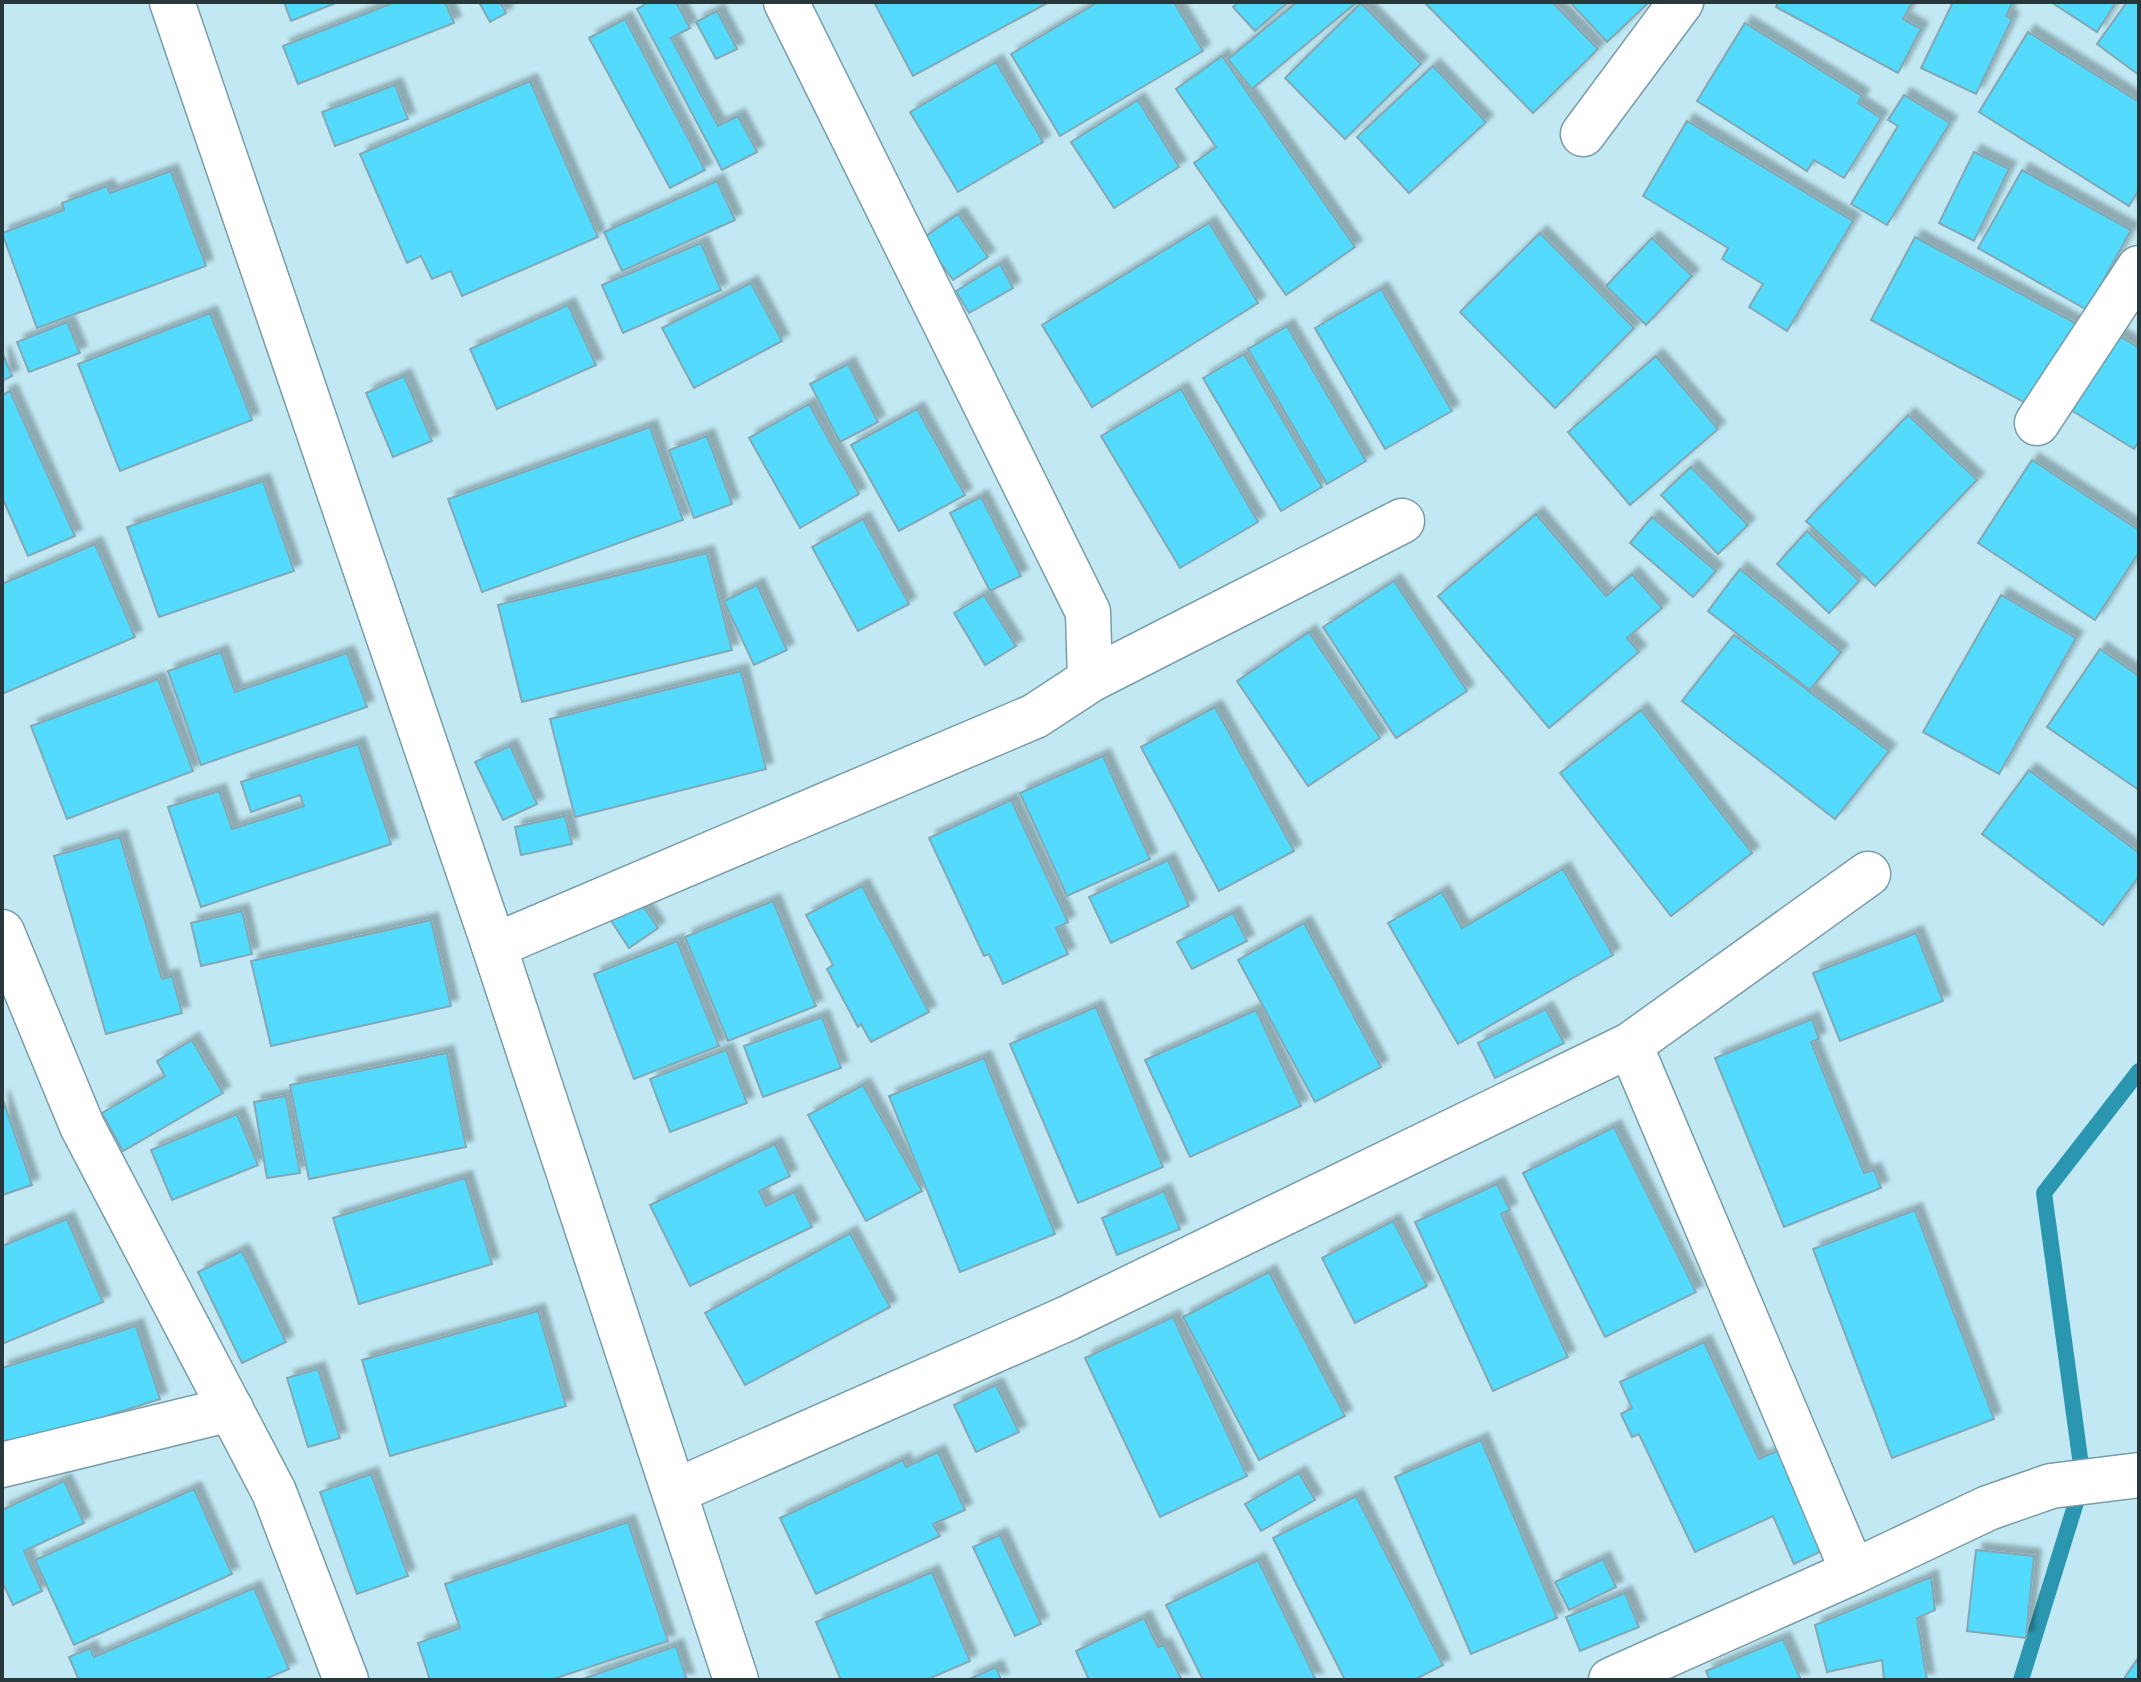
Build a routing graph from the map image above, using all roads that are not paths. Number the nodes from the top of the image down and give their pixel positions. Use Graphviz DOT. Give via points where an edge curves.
graph roads {
  1 [pos="172,2"];
  2 [pos="786,2"];
  3 [pos="1681,2"];
  4 [pos="1583,134"];
  5 [pos="2139,268"];
  6 [pos="2037,423"];
  7 [pos="1402,521"];
  8 [pos="1090,680"];
  9 [pos="1868,874"];
  10 [pos="2,932"];
  11 [pos="494,946"];
  12 [pos="1630,1045"];
  13 [pos="231,1409"];
  14 [pos="2,1465"];
  15 [pos="2139,1475"];
  16 [pos="676,1491"];
  17 [pos="1853,1572"];
  18 [pos="346,1680"];
  19 [pos="736,1680"];
  20 [pos="1611,1680"];
  1 -- 11 [label="street"];
  2 -- 8 [label="street" via="1088,612"];
  3 -- 4 [label="street"];
  5 -- 6 [label="street"];
  7 -- 8 [label="street"];
  8 -- 11 [label="street" via="1035,716"];
  9 -- 12 [label="street"];
  10 -- 13 [label="street" via="82,1126"];
  11 -- 16 [label="street"];
  12 -- 16 [label="street" via="1068,1318"];
  12 -- 17 [label="street"];
  13 -- 14 [label="street"];
  13 -- 18 [label="street" via="274,1492"];
  15 -- 17 [label="street" via="2051,1486 1988,1508"];
  16 -- 19 [label="street"];
  17 -- 20 [label="street"];
}
